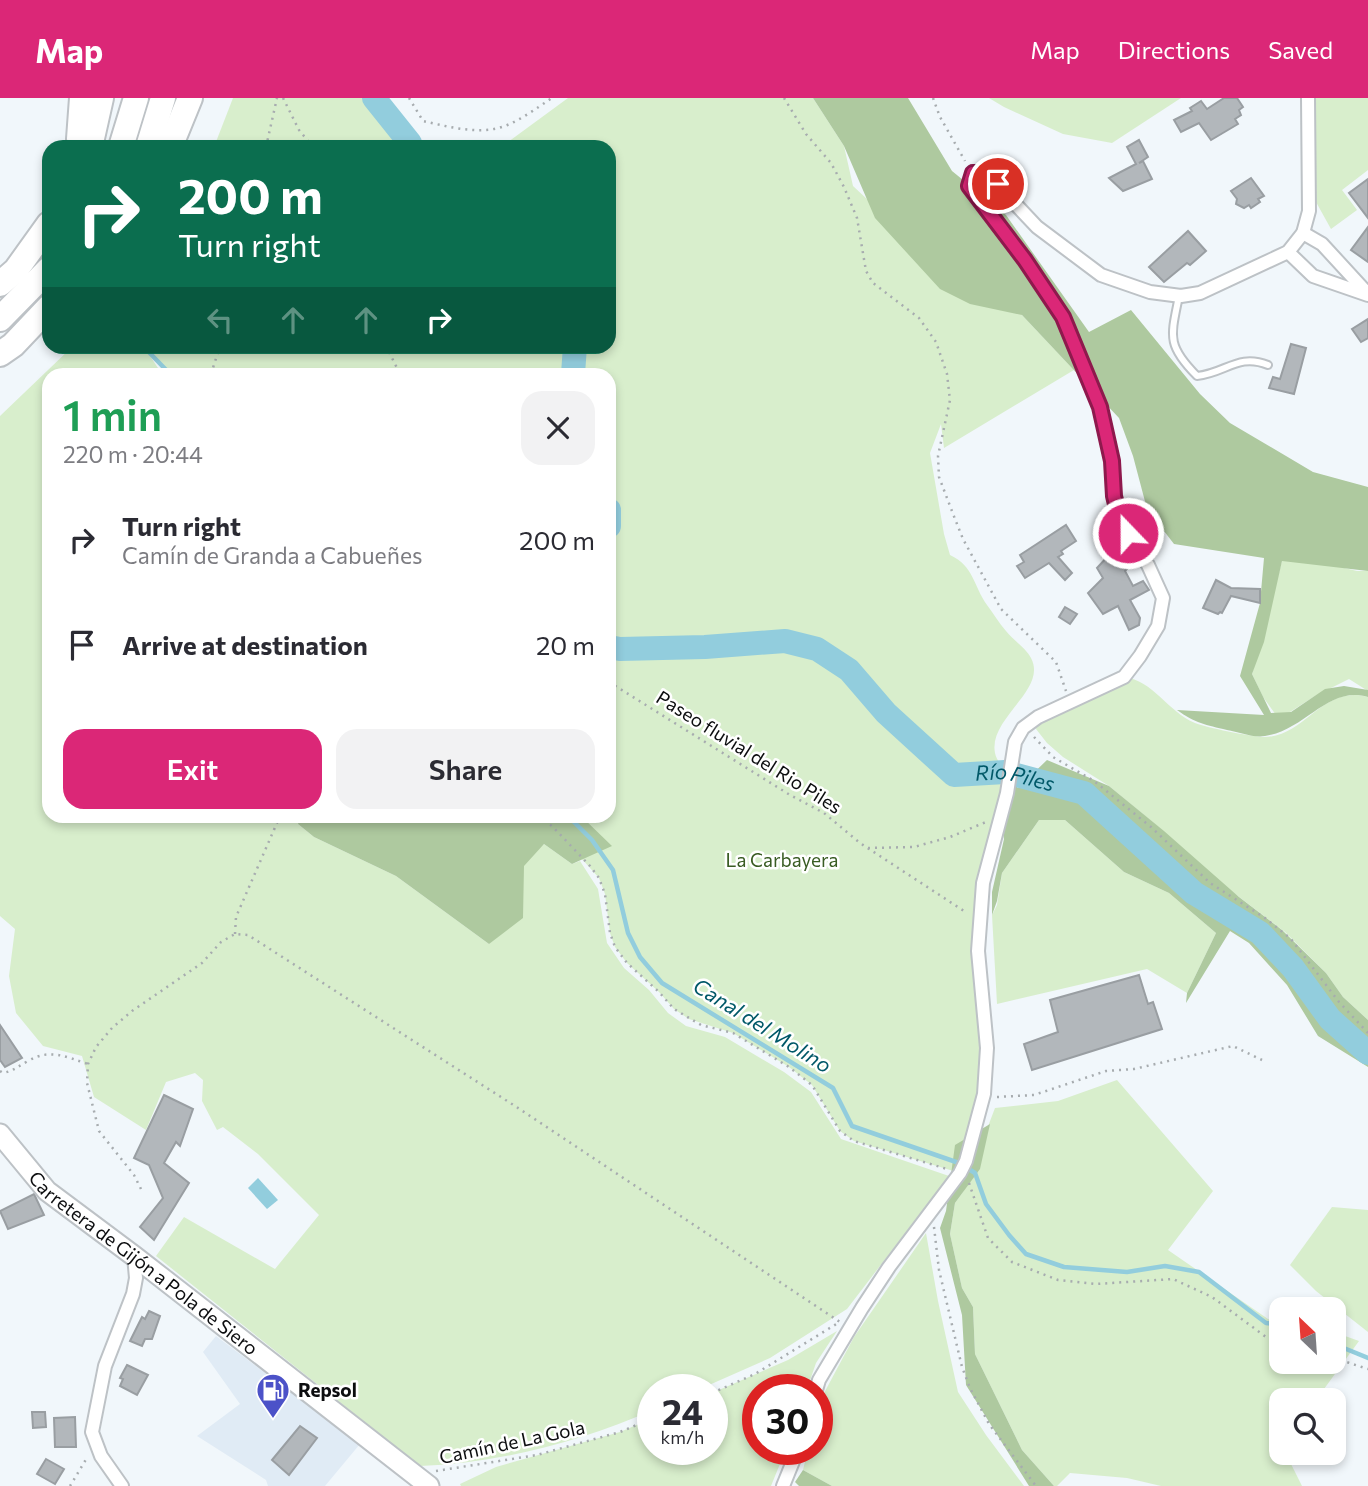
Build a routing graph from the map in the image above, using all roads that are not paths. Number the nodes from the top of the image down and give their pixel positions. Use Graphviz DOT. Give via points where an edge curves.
graph roads {
  1 [pos="82,98"];
  2 [pos="101,98"];
  3 [pos="136,98"];
  4 [pos="163,98"];
  5 [pos="190,98"];
  6 [pos="1308,98"];
  7 [pos="79,140"];
  8 [pos="92,140"];
  9 [pos="123,140"];
  10 [pos="150,140"];
  11 [pos="173,140"];
  12 [pos="42,233"];
  13 [pos="1303,233"];
  14 [pos="1288,252"];
  15 [pos="42,276"];
  16 [pos="0,284"];
  17 [pos="1368,295"];
  18 [pos="1179,296"];
  19 [pos="42,314"];
  20 [pos="0,319"];
  21 [pos="42,333"];
  22 [pos="0,354"];
  23 [pos="1268,365"];
  24 [pos="0,367"];
  25 [pos="0,1134"];
  26 [pos="134,1256"];
  27 [pos="824,1374"];
  28 [pos="792,1465"];
  29 [pos="422,1481"];
  30 [pos="122,1486"];
  31 [pos="783,1486"];
  1 -- 7 [label="highway"];
  2 -- 8 [label="highway"];
  3 -- 9 [label="highway"];
  4 -- 10 [label="highway"];
  5 -- 11 [label="highway"];
  6 -- 13 [label="street" via="1309,211"];
  12 -- 16 [label="highway" via="16,271"];
  13 -- 14 [label="street"];
  13 -- 17 [label="street" via="1322,244"];
  14 -- 17 [label="street" via="1313,276"];
  14 -- 18 [label="street" via="1200,293"];
  15 -- 20 [label="highway"];
  18 -- 23 [label="lane" via="1172,340 1179,358 1197,376 1254,359"];
  18 -- 27 [label="street" via="1150,292 1101,275 1037,226 988,175 973,173 969,186 976,198 1063,317 1100,407 1120,521 1149,565 1163,598 1158,626 1124,677 1038,717 1023,728 1015,742 979,915 987,1048 983,1098 963,1167 889,1267"];
  19 -- 22 [label="highway"];
  21 -- 24 [label="highway"];
  25 -- 26 [label="street, Carretera de Gijón a Pola de Siero" via="47,1191"];
  26 -- 29 [label="street, Carretera de Gijón a Pola de Siero"];
  26 -- 30 [label="street" via="133,1294 105,1366 93,1422 95,1443"];
  28 -- 31 [label="street"];
}
